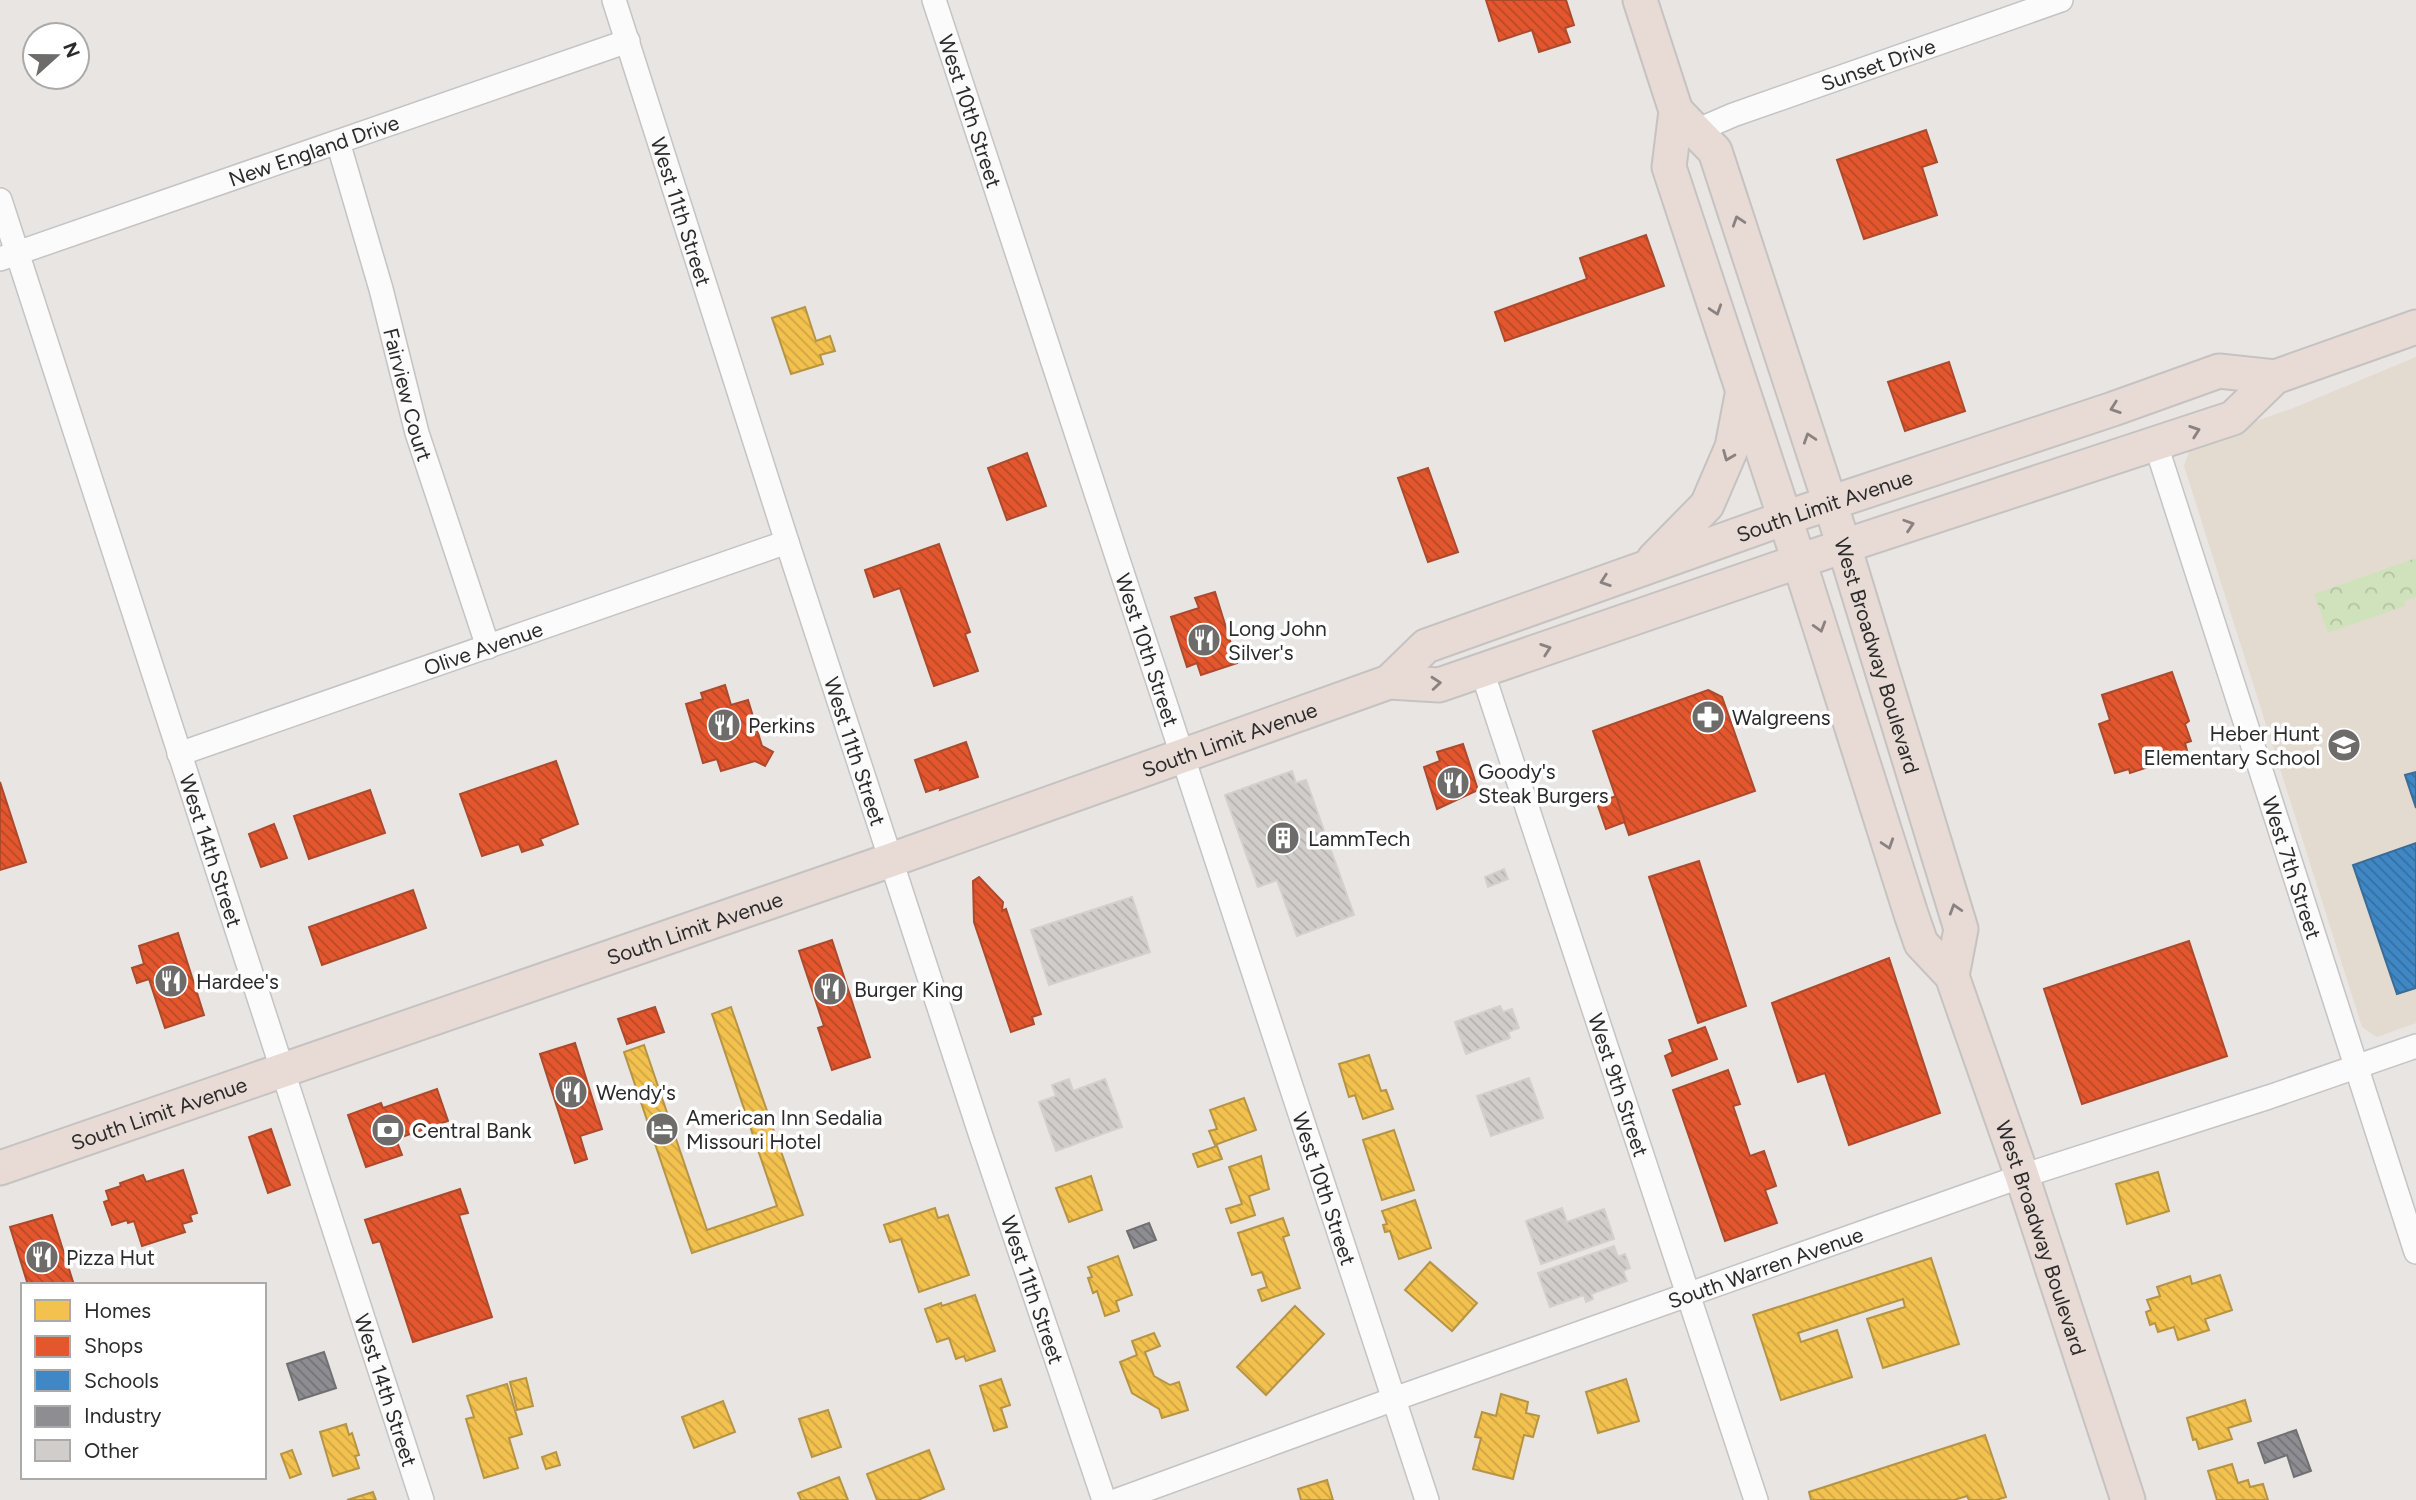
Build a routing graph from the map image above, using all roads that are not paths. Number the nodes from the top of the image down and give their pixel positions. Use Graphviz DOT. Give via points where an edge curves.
graph roads {
  1 [pos="614,0"];
  2 [pos="934,0"];
  3 [pos="1640,0"];
  4 [pos="2061,0"];
  5 [pos="628,41"];
  6 [pos="1686,121"];
  7 [pos="338,142"];
  8 [pos="0,201"];
  9 [pos="8,256"];
  10 [pos="2416,327"];
  11 [pos="2275,377"];
  12 [pos="1742,390"];
  13 [pos="2156,445"];
  14 [pos="1830,503"];
  15 [pos="1785,518"];
  16 [pos="787,542"];
  17 [pos="1844,546"];
  18 [pos="1799,561"];
  19 [pos="1646,567"];
  20 [pos="488,647"];
  21 [pos="1482,671"];
  22 [pos="1389,682"];
  23 [pos="179,754"];
  24 [pos="1182,757"];
  25 [pos="891,860"];
  26 [pos="1952,976"];
  27 [pos="2416,1046"];
  28 [pos="2356,1067"];
  29 [pos="282,1070"];
  30 [pos="0,1168"];
  31 [pos="2022,1176"];
  32 [pos="2416,1252"];
  33 [pos="1688,1295"];
  34 [pos="1394,1399"];
  35 [pos="422,1500"];
  36 [pos="1104,1500"];
  37 [pos="1118,1500"];
  38 [pos="1427,1500"];
  39 [pos="1756,1500"];
  40 [pos="2128,1500"];
  1 -- 5 [label="street, West 11th Street"];
  2 -- 24 [label="street, West 10th Street"];
  3 -- 6 [label="highway, West Broadway Boulevard"];
  4 -- 6 [label="street, Sunset Drive" via="1733,115"];
  5 -- 7 [label="street, New England Drive"];
  5 -- 16 [label="street, West 11th Street"];
  6 -- 12 [label="highway, West Broadway Boulevard, one-way" via="1669,167"];
  14 -- 6 [label="highway, West Broadway Boulevard, one-way" via="1715,151"];
  7 -- 9 [label="street, New England Drive"];
  7 -- 20 [label="street, Fairview Court" via="417,433"];
  8 -- 9 [label="street, West 14th Street"];
  9 -- 23 [label="street, West 14th Street"];
  10 -- 11 [label="highway, South Limit Avenue"];
  13 -- 11 [label="highway, South Limit Avenue, one-way" via="2233,418"];
  11 -- 14 [label="highway, South Limit Avenue, one-way" via="2218,371"];
  12 -- 15 [label="highway, West Broadway Boulevard"];
  12 -- 19 [label="highway, one-way" via="1732,447 1707,505"];
  17 -- 13 [label="highway, South Limit Avenue, one-way"];
  13 -- 28 [label="street, West 7th Street"];
  14 -- 15 [label="highway, South Limit Avenue"];
  14 -- 17 [label="highway, West Broadway Boulevard"];
  15 -- 18 [label="highway, West Broadway Boulevard"];
  15 -- 19 [label="highway, South Limit Avenue"];
  16 -- 20 [label="street, Olive Avenue"];
  16 -- 25 [label="street, West 11th Street"];
  17 -- 18 [label="highway, South Limit Avenue"];
  26 -- 17 [label="highway, West Broadway Boulevard, one-way" via="1961,929"];
  21 -- 18 [label="highway, South Limit Avenue, one-way"];
  18 -- 26 [label="highway, West Broadway Boulevard, one-way" via="1921,943"];
  19 -- 22 [label="highway, South Limit Avenue, one-way" via="1426,646"];
  20 -- 23 [label="street, Olive Avenue"];
  22 -- 21 [label="highway, South Limit Avenue, one-way" via="1439,685"];
  21 -- 33 [label="street, West 9th Street"];
  22 -- 24 [label="highway, South Limit Avenue"];
  23 -- 29 [label="street, West 14th Street"];
  24 -- 25 [label="highway, South Limit Avenue"];
  24 -- 34 [label="street, West 10th Street"];
  25 -- 29 [label="highway, South Limit Avenue"];
  25 -- 36 [label="street, West 11th Street"];
  26 -- 31 [label="highway, West Broadway Boulevard"];
  27 -- 28 [label="street, South Warren Avenue"];
  28 -- 31 [label="street, South Warren Avenue"];
  28 -- 32 [label="street, West 7th Street"];
  29 -- 30 [label="highway, South Limit Avenue"];
  29 -- 35 [label="street, West 14th Street"];
  31 -- 33 [label="street, South Warren Avenue"];
  31 -- 40 [label="highway, West Broadway Boulevard"];
  33 -- 34 [label="street, South Warren Avenue"];
  33 -- 39 [label="street, West 9th Street"];
  34 -- 37 [label="street, South Warren Avenue"];
  34 -- 38 [label="street, West 10th Street"];
}
